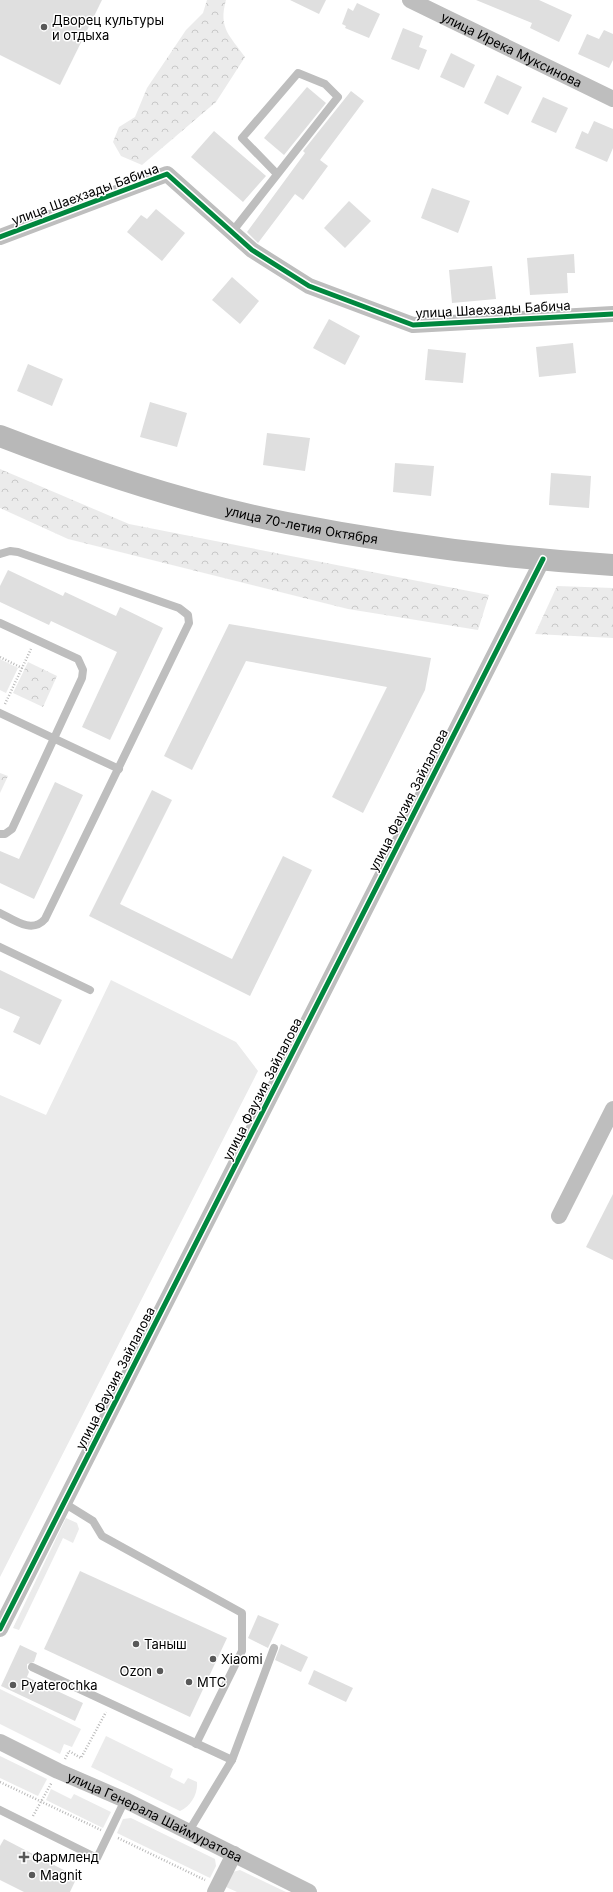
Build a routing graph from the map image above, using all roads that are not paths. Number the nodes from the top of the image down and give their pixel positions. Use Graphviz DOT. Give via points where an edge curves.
graph roads {
  1 [pos="410,0"];
  2 [pos="613,99"];
  3 [pos="277,174"];
  4 [pos="232,232"];
  5 [pos="0,237"];
  6 [pos="613,314"];
  7 [pos="0,436"];
  8 [pos="0,554"];
  9 [pos="543,559"];
  10 [pos="613,565"];
  11 [pos="0,623"];
  12 [pos="0,713"];
  13 [pos="54,738"];
  14 [pos="119,769"];
  15 [pos="0,834"];
  16 [pos="0,913"];
  17 [pos="0,947"];
  18 [pos="90,990"];
  19 [pos="613,1109"];
  20 [pos="559,1216"];
  21 [pos="64,1503"];
  22 [pos="0,1629"];
  23 [pos="274,1648"];
  24 [pos="32,1667"];
  25 [pos="0,1742"];
  26 [pos="196,1744"];
  27 [pos="232,1760"];
  28 [pos="125,1800"];
  29 [pos="0,1810"];
  30 [pos="189,1831"];
  31 [pos="234,1854"];
  32 [pos="217,1889"];
  33 [pos="309,1892"];
  1 -- 2 [label="street, улица Ирека Муксинова"];
  3 -- 3 [label="lane" via="338,97 325,84 298,73 242,138"];
  3 -- 4 [label="lane"];
  4 -- 5 [label="street, улица Шаехзады Бабича" via="167,174"];
  4 -- 6 [label="street, улица Шаехзады Бабича" via="252,250 309,286 413,325"];
  7 -- 9 [label="main road, улица 70-летия Октября" via="54,457 126,480 211,505 286,523 453,549"];
  8 -- 14 [label="lane" via="18,552 179,608 188,615 187,628"];
  9 -- 10 [label="main road, улица 70-летия Октября"];
  9 -- 21 [label="street, улица Фаузия Зайлалова"];
  11 -- 13 [label="lane" via="78,659 84,670"];
  12 -- 13 [label="lane"];
  13 -- 14 [label="lane"];
  13 -- 15 [label="lane" via="12,829"];
  14 -- 16 [label="lane" via="45,919 38,926 29,927"];
  17 -- 18 [label="lane"];
  19 -- 20 [label="street"];
  21 -- 22 [label="street, улица Фаузия Зайлалова"];
  21 -- 26 [label="lane" via="93,1521 102,1536 242,1612 242,1651"];
  23 -- 27 [label="lane"];
  24 -- 26 [label="lane"];
  25 -- 28 [label="street, улица Генерала Шаймуратова"];
  26 -- 27 [label="lane"];
  27 -- 30 [label="lane"];
  28 -- 29 [label="lane" via="97,1858"];
  28 -- 30 [label="street, улица Генерала Шаймуратова"];
  30 -- 31 [label="street, улица Генерала Шаймуратова"];
  31 -- 32 [label="street"];
  31 -- 33 [label="street, улица Генерала Шаймуратова"];
}
